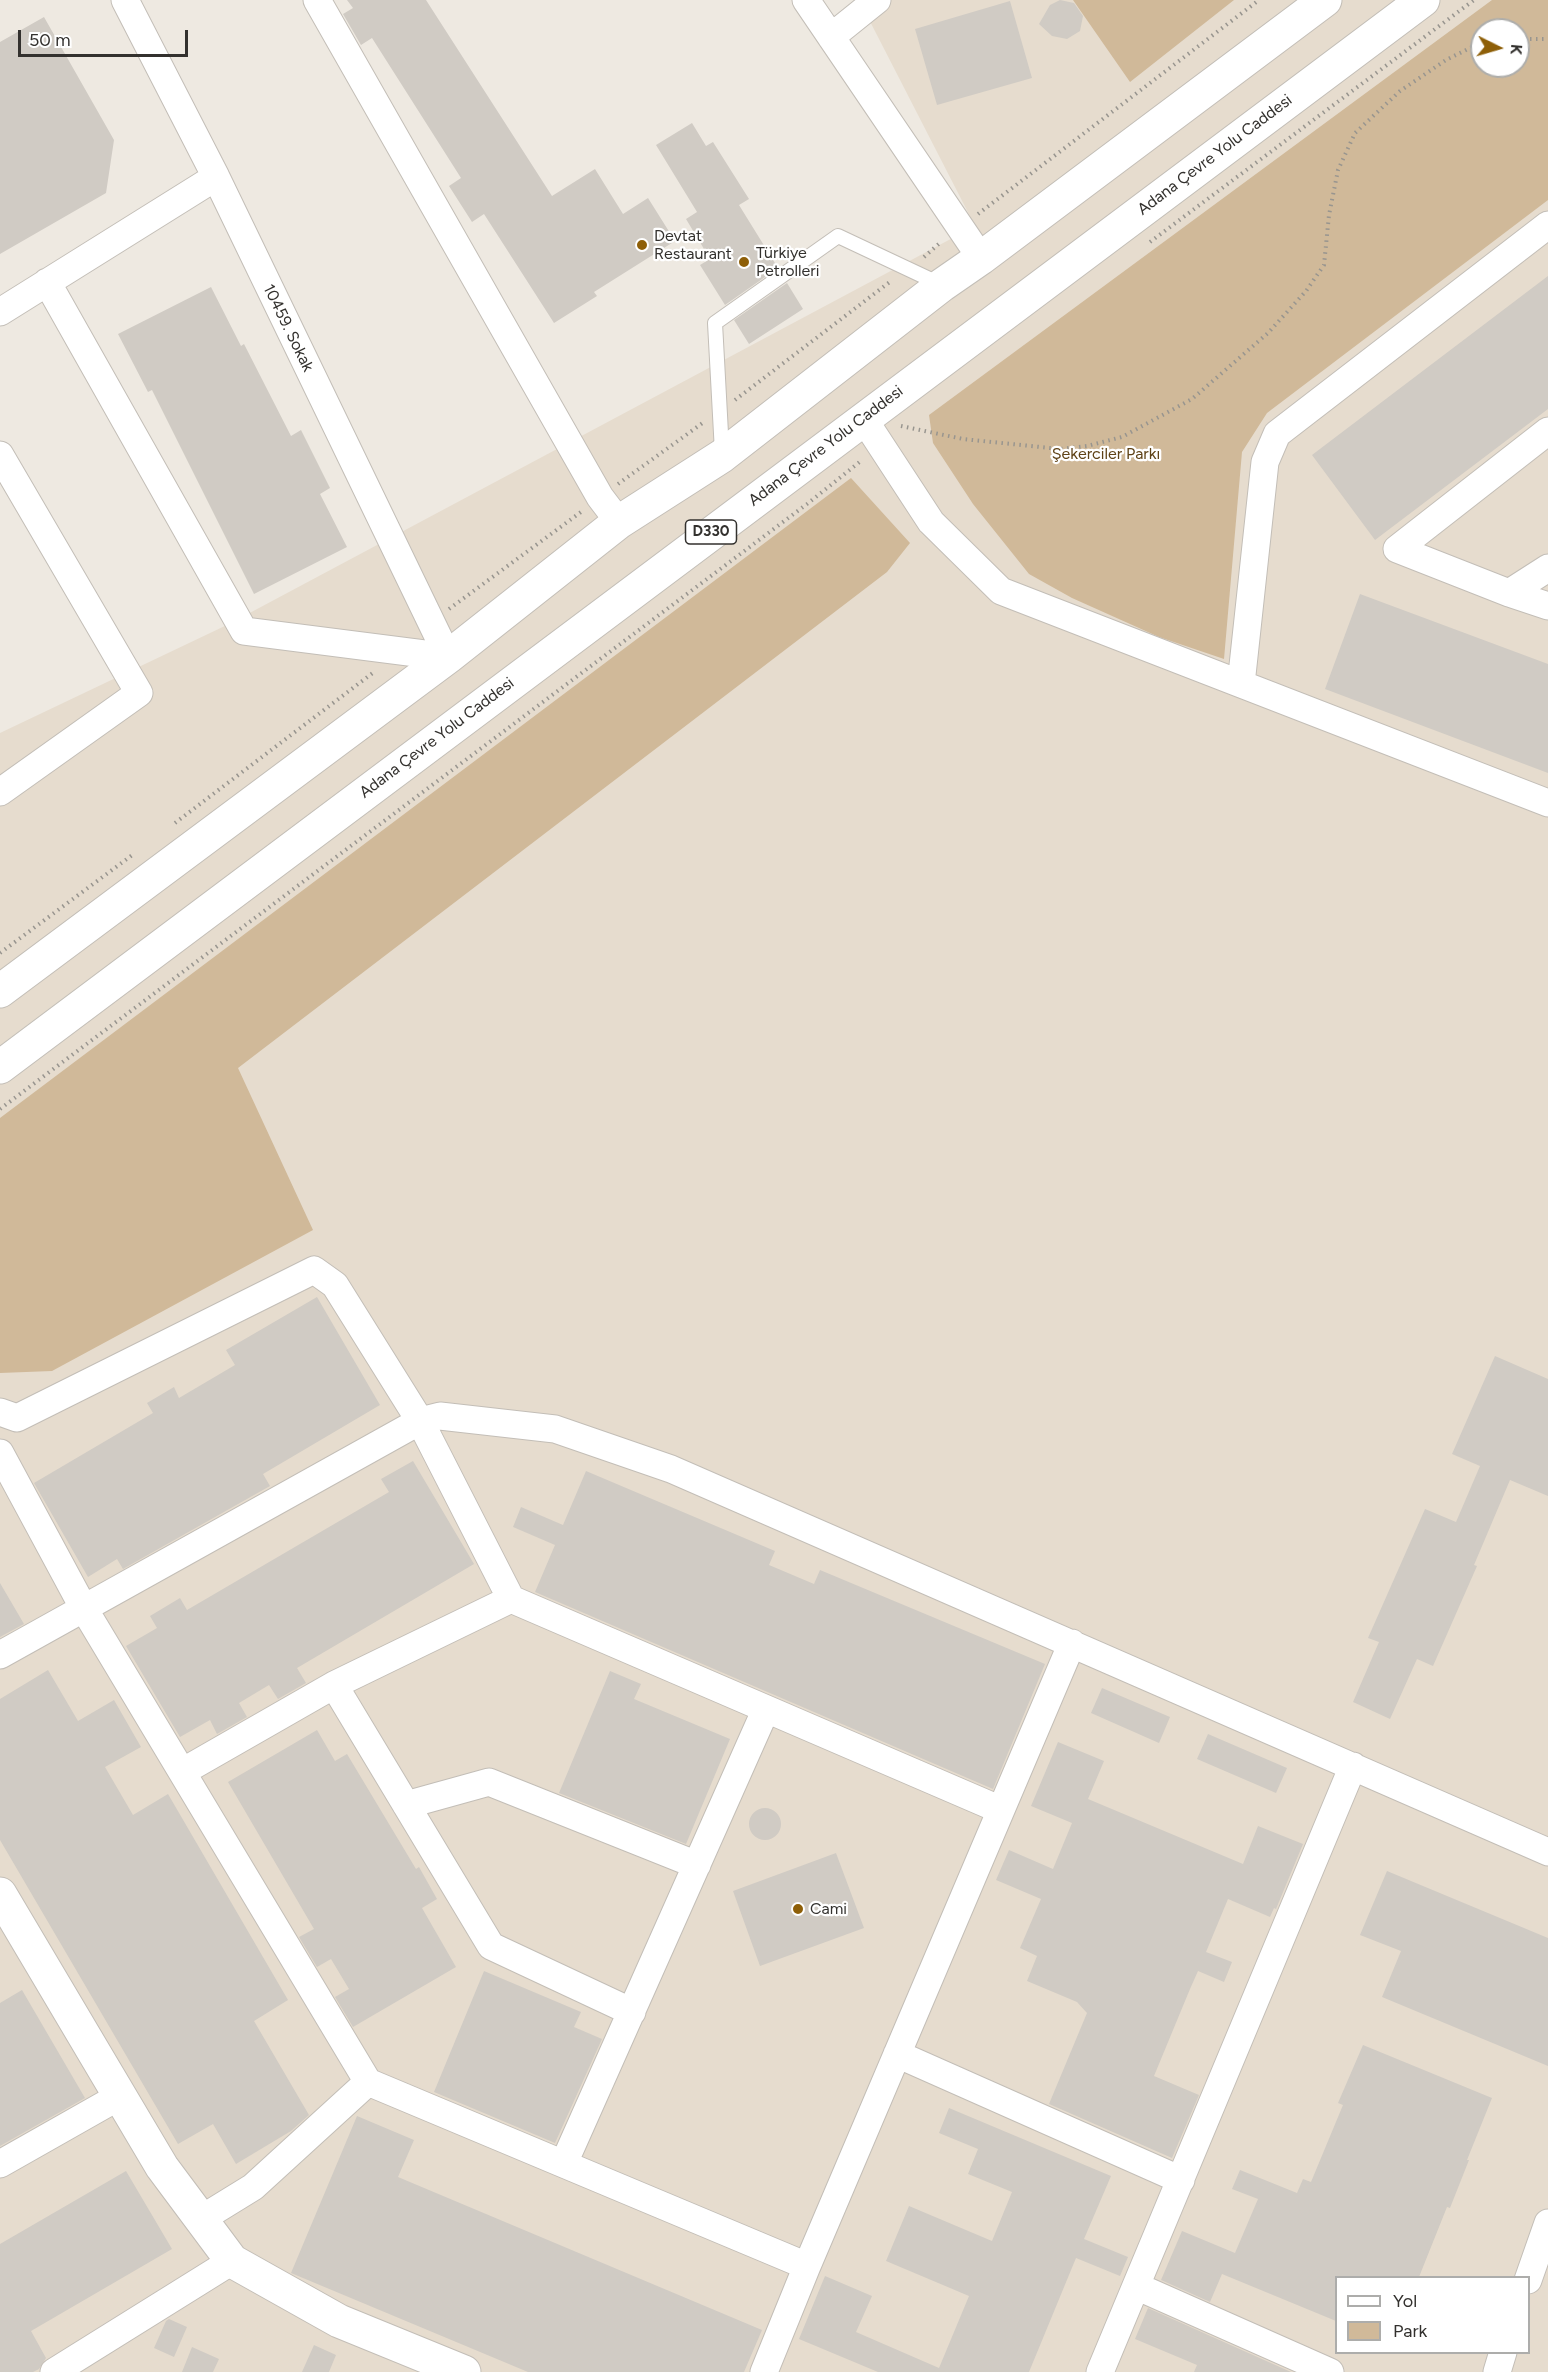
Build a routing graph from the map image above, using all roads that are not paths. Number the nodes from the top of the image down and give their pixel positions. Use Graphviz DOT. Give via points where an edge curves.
graph roads {
  1 [pos="125,0"];
  2 [pos="317,0"];
  3 [pos="806,0"];
  4 [pos="877,0"];
  5 [pos="1325,0"];
  6 [pos="1422,2"];
  7 [pos="831,37"];
  8 [pos="216,177"];
  9 [pos="1548,225"];
  10 [pos="981,258"];
  11 [pos="47,282"];
  12 [pos="942,285"];
  13 [pos="0,312"];
  14 [pos="862,418"];
  15 [pos="1548,431"];
  16 [pos="0,455"];
  17 [pos="722,456"];
  18 [pos="610,510"];
  19 [pos="1548,568"];
  20 [pos="1509,593"];
  21 [pos="1548,606"];
  22 [pos="448,657"];
  23 [pos="1241,684"];
  24 [pos="0,792"];
  25 [pos="1548,803"];
  26 [pos="0,991"];
  27 [pos="0,1067"];
  28 [pos="0,1412"];
  29 [pos="420,1421"];
  30 [pos="0,1453"];
  31 [pos="511,1599"];
  32 [pos="83,1607"];
  33 [pos="1072,1643"];
  34 [pos="0,1654"];
  35 [pos="334,1685"];
  36 [pos="766,1709"];
  37 [pos="1353,1766"];
  38 [pos="182,1772"];
  39 [pos="406,1805"];
  40 [pos="1001,1810"];
  41 [pos="1548,1852"];
  42 [pos="697,1864"];
  43 [pos="4,1907"];
  44 [pos="632,2012"];
  45 [pos="897,2054"];
  46 [pos="368,2082"];
  47 [pos="120,2096"];
  48 [pos="564,2163"];
  49 [pos="0,2164"];
  50 [pos="1181,2180"];
  51 [pos="201,2219"];
  52 [pos="1548,2223"];
  53 [pos="232,2261"];
  54 [pos="807,2266"];
  55 [pos="1529,2276"];
  56 [pos="1136,2286"];
  57 [pos="1502,2354"];
  58 [pos="54,2372"];
  59 [pos="464,2372"];
  60 [pos="764,2372"];
  61 [pos="1100,2372"];
  62 [pos="1330,2372"];
  63 [pos="1497,2372"];
  1 -- 8 [label="street, 10459. Sokak"];
  2 -- 18 [label="street"];
  3 -- 7 [label="street"];
  4 -- 7 [label="street"];
  5 -- 10 [label="main road"];
  6 -- 14 [label="main road, Adana Çevre Yolu Caddesi / D330"];
  7 -- 10 [label="street"];
  8 -- 11 [label="street"];
  8 -- 22 [label="street, 10459. Sokak"];
  9 -- 23 [label="street" via="1276,434 1265,462"];
  10 -- 12 [label="main road"];
  11 -- 13 [label="street"];
  11 -- 22 [label="street" via="244,631"];
  12 -- 17 [label="main road"];
  12 -- 17 [label="lane" via="838,236 715,323"];
  14 -- 23 [label="street" via="932,522 1001,591"];
  14 -- 27 [label="main road, Adana Çevre Yolu Caddesi / D330"];
  15 -- 20 [label="street" via="1397,549"];
  16 -- 24 [label="street" via="139,693"];
  17 -- 18 [label="main road"];
  18 -- 22 [label="main road"];
  19 -- 20 [label="street"];
  20 -- 21 [label="street"];
  22 -- 26 [label="main road"];
  23 -- 25 [label="street"];
  28 -- 29 [label="street" via="17,1418 314,1270 335,1285"];
  29 -- 31 [label="street"];
  29 -- 32 [label="street"];
  29 -- 33 [label="street" via="440,1416 555,1429 671,1469"];
  30 -- 32 [label="street"];
  31 -- 35 [label="street"];
  31 -- 36 [label="street"];
  32 -- 34 [label="street"];
  32 -- 38 [label="street"];
  33 -- 37 [label="street"];
  33 -- 40 [label="street"];
  35 -- 38 [label="street"];
  35 -- 39 [label="street"];
  36 -- 40 [label="street"];
  36 -- 42 [label="street"];
  37 -- 41 [label="street"];
  37 -- 50 [label="street"];
  38 -- 46 [label="street"];
  39 -- 42 [label="street" via="489,1782"];
  39 -- 44 [label="street" via="491,1946"];
  40 -- 45 [label="street"];
  42 -- 44 [label="street"];
  43 -- 47 [label="main road"];
  44 -- 48 [label="street"];
  45 -- 50 [label="street"];
  45 -- 54 [label="street"];
  46 -- 48 [label="street"];
  46 -- 51 [label="street" via="253,2187"];
  47 -- 49 [label="street"];
  47 -- 51 [label="main road" via="162,2167"];
  48 -- 54 [label="street"];
  50 -- 56 [label="street"];
  51 -- 53 [label="main road"];
  52 -- 55 [label="street"];
  53 -- 58 [label="street"];
  53 -- 59 [label="main road" via="339,2321"];
  54 -- 60 [label="street"];
  56 -- 61 [label="street"];
  56 -- 62 [label="street"];
  57 -- 63 [label="street"];
}
